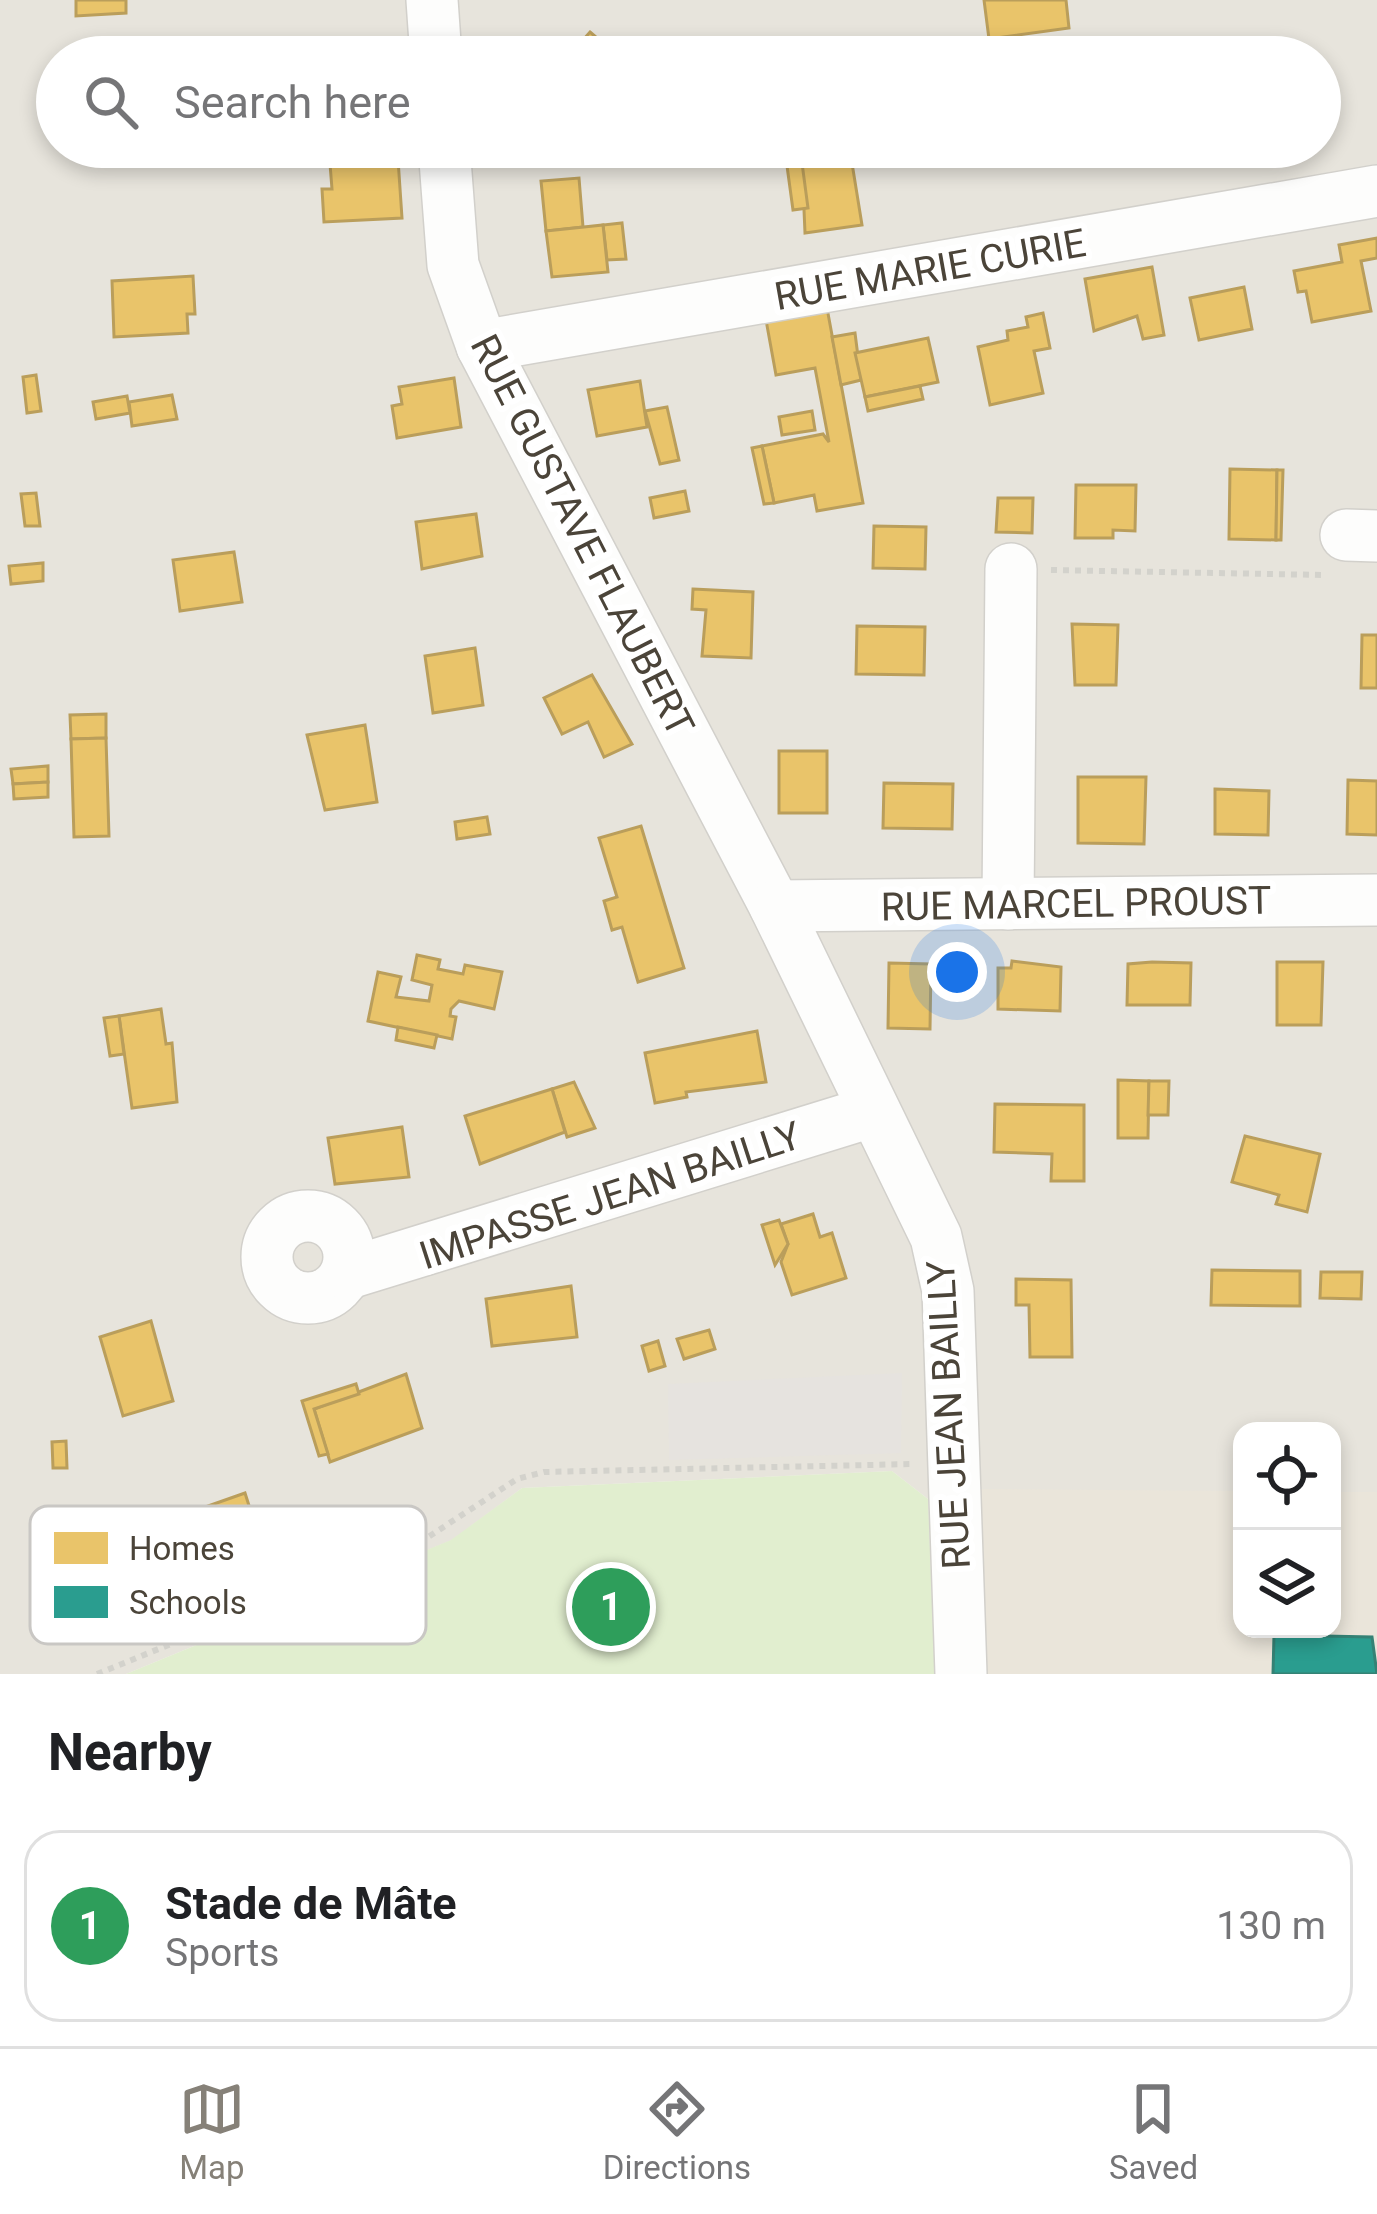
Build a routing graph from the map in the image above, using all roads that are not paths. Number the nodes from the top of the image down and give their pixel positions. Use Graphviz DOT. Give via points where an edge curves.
graph roads {
  1 [pos="432,0"];
  2 [pos="435,36"];
  3 [pos="446,168"];
  4 [pos="1377,191"];
  5 [pos="482,346"];
  6 [pos="1011,569"];
  7 [pos="1377,900"];
  8 [pos="1008,904"];
  9 [pos="775,906"];
  10 [pos="874,1111"];
  11 [pos="346,1274"];
  12 [pos="961,1674"];
  1 -- 2 [label="street"];
  3 -- 5 [label="street, RUE GUSTAVE FLAUBERT" via="453,265"];
  4 -- 5 [label="street, RUE MARIE CURIE"];
  5 -- 9 [label="street, RUE GUSTAVE FLAUBERT"];
  6 -- 8 [label="street"];
  7 -- 8 [label="street, RUE MARCEL PROUST"];
  8 -- 9 [label="street, RUE MARCEL PROUST"];
  9 -- 10 [label="street, RUE JEAN BAILLY"];
  10 -- 11 [label="street, IMPASSE JEAN BAILLY"];
  10 -- 12 [label="street, RUE JEAN BAILLY" via="936,1237 948,1291"];
}
